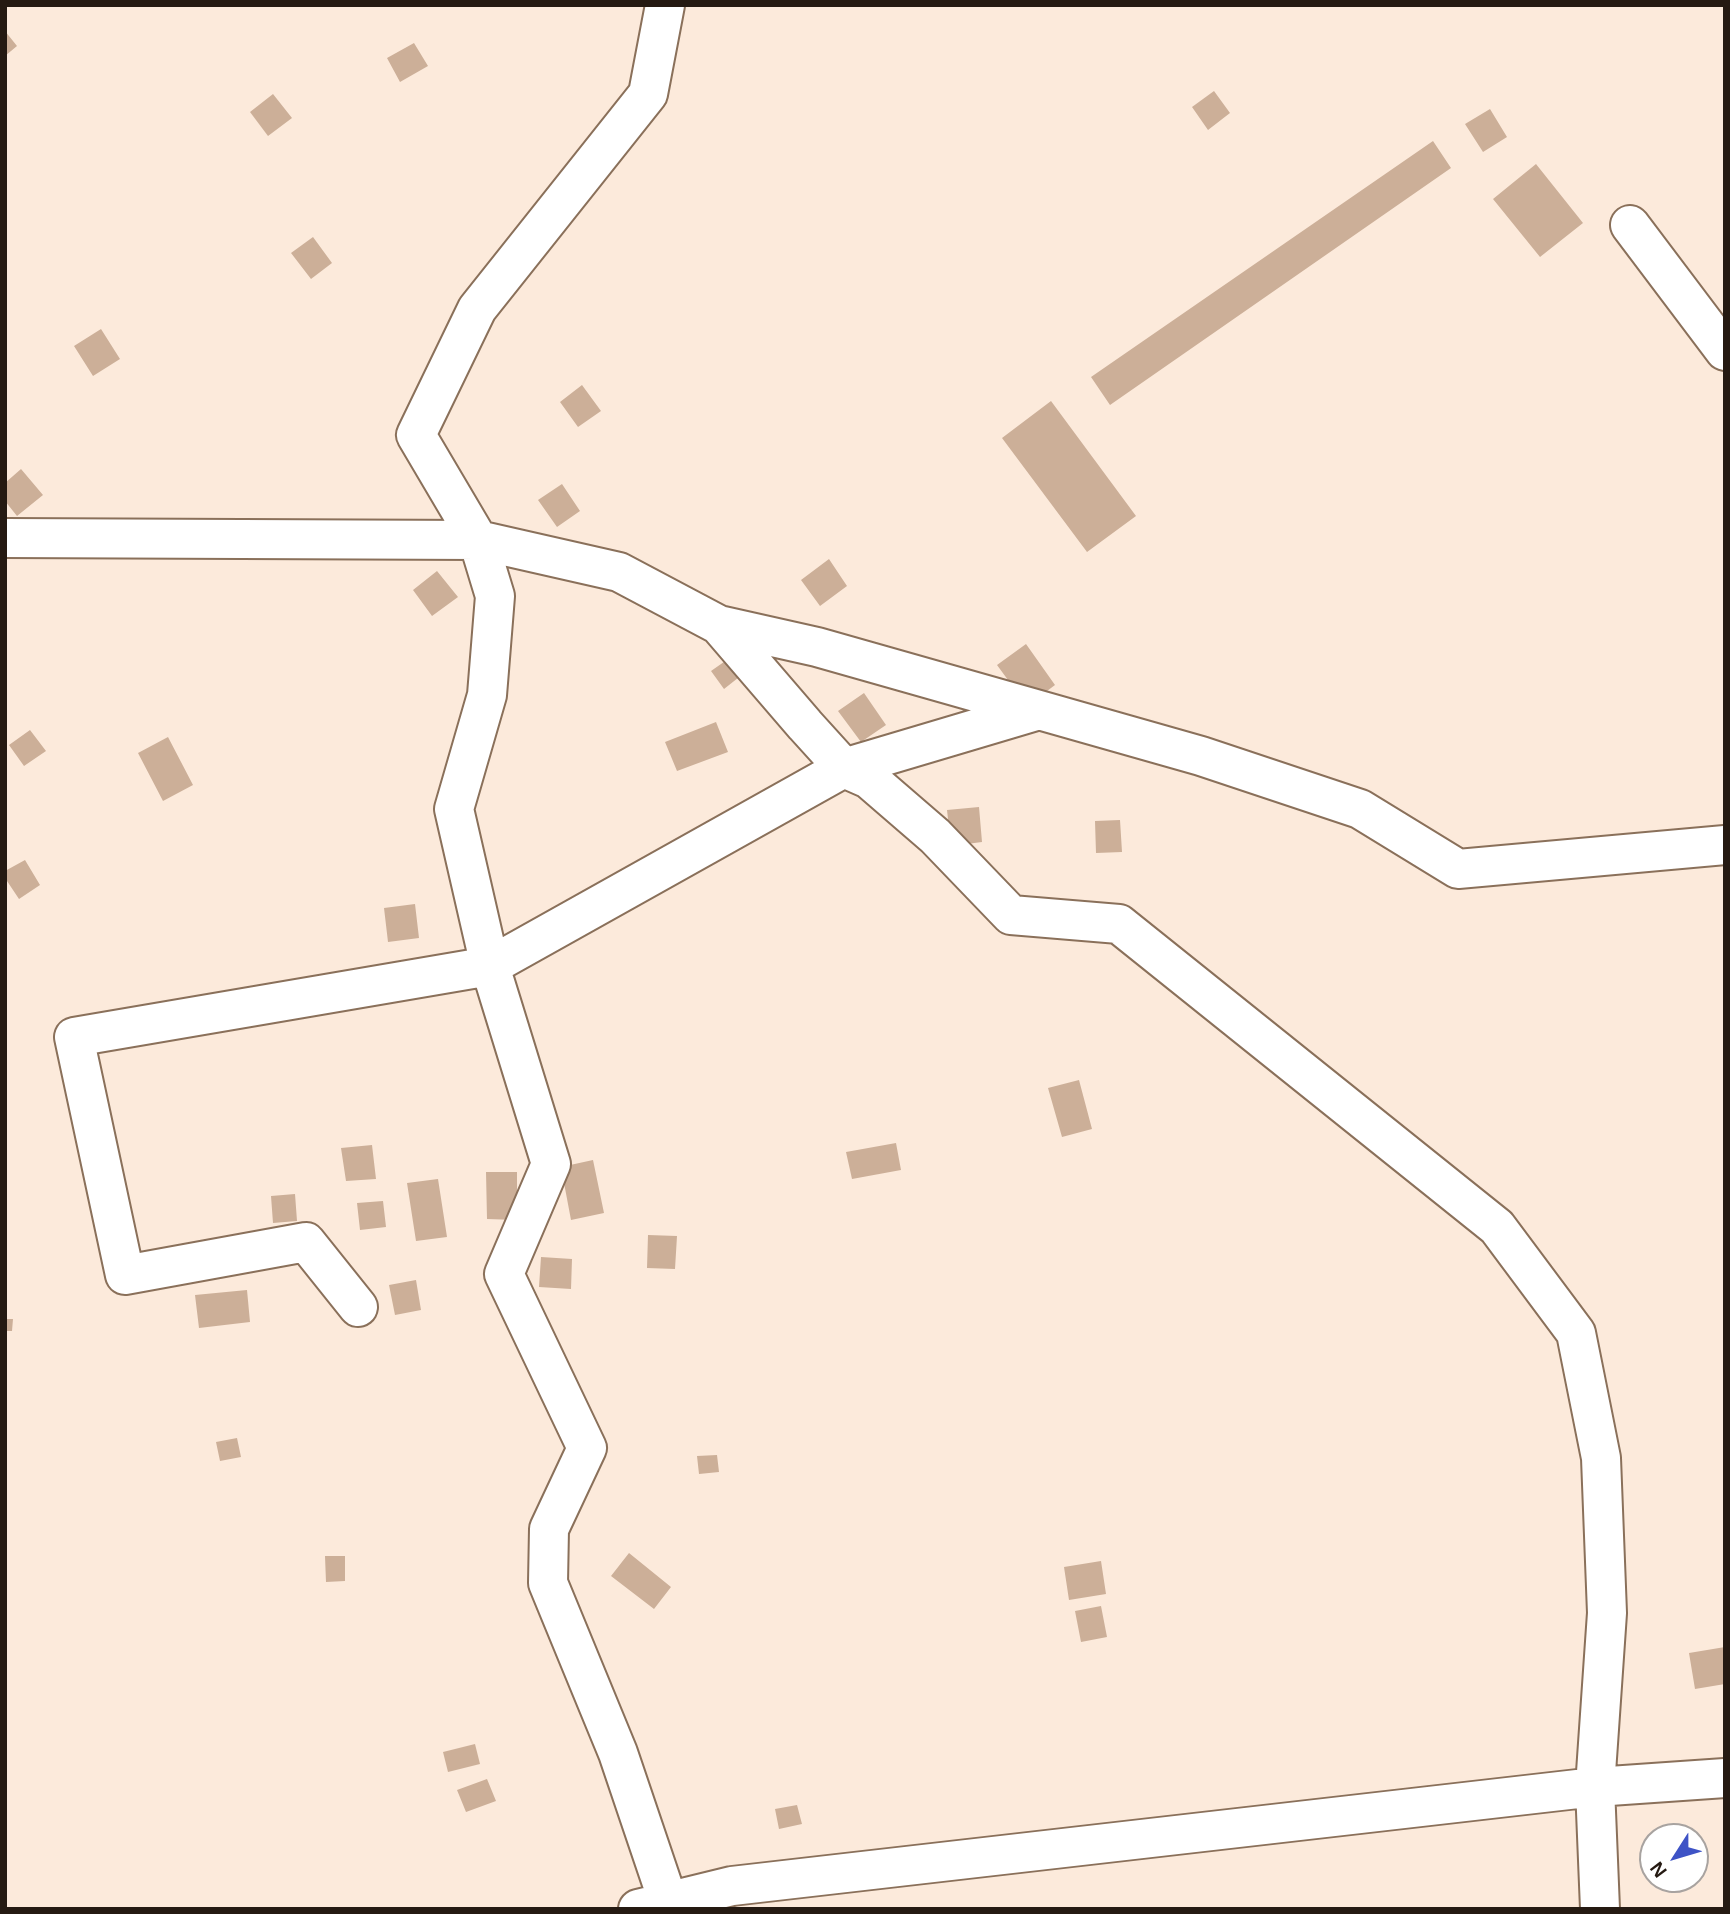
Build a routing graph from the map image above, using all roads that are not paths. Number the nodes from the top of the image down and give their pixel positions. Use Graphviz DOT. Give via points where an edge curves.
graph roads {
  1 [pos="665,5"];
  2 [pos="1630,225"];
  3 [pos="1725,351"];
  4 [pos="5,538"];
  5 [pos="478,540"];
  6 [pos="719,625"];
  7 [pos="1039,710"];
  8 [pos="844,768"];
  9 [pos="1725,845"];
  10 [pos="490,966"];
  11 [pos="358,1307"];
  12 [pos="1725,1778"];
  13 [pos="1595,1787"];
  14 [pos="792,1894"];
  15 [pos="653,1905"];
  16 [pos="1600,1909"];
  1 -- 5 [label="street" via="648,94 477,309 416,435"];
  2 -- 3 [label="street"];
  4 -- 5 [label="street"];
  5 -- 6 [label="street" via="619,572"];
  5 -- 10 [label="street" via="495,596 488,695 454,809"];
  6 -- 7 [label="street" via="817,647"];
  6 -- 8 [label="street"];
  7 -- 8 [label="street"];
  7 -- 9 [label="street" via="1201,756 1360,809 1458,869"];
  8 -- 10 [label="street"];
  8 -- 13 [label="street" via="869,779 935,836 1011,915 1119,924 1497,1227 1576,1333 1601,1458 1607,1613"];
  10 -- 11 [label="street" via="74,1037 125,1275 306,1242"];
  10 -- 15 [label="street" via="551,1164 504,1274 587,1448 549,1529 548,1583 618,1753"];
  12 -- 13 [label="street"];
  13 -- 14 [label="street"];
  13 -- 16 [label="street"];
  14 -- 15 [label="street" via="732,1886"];
}
